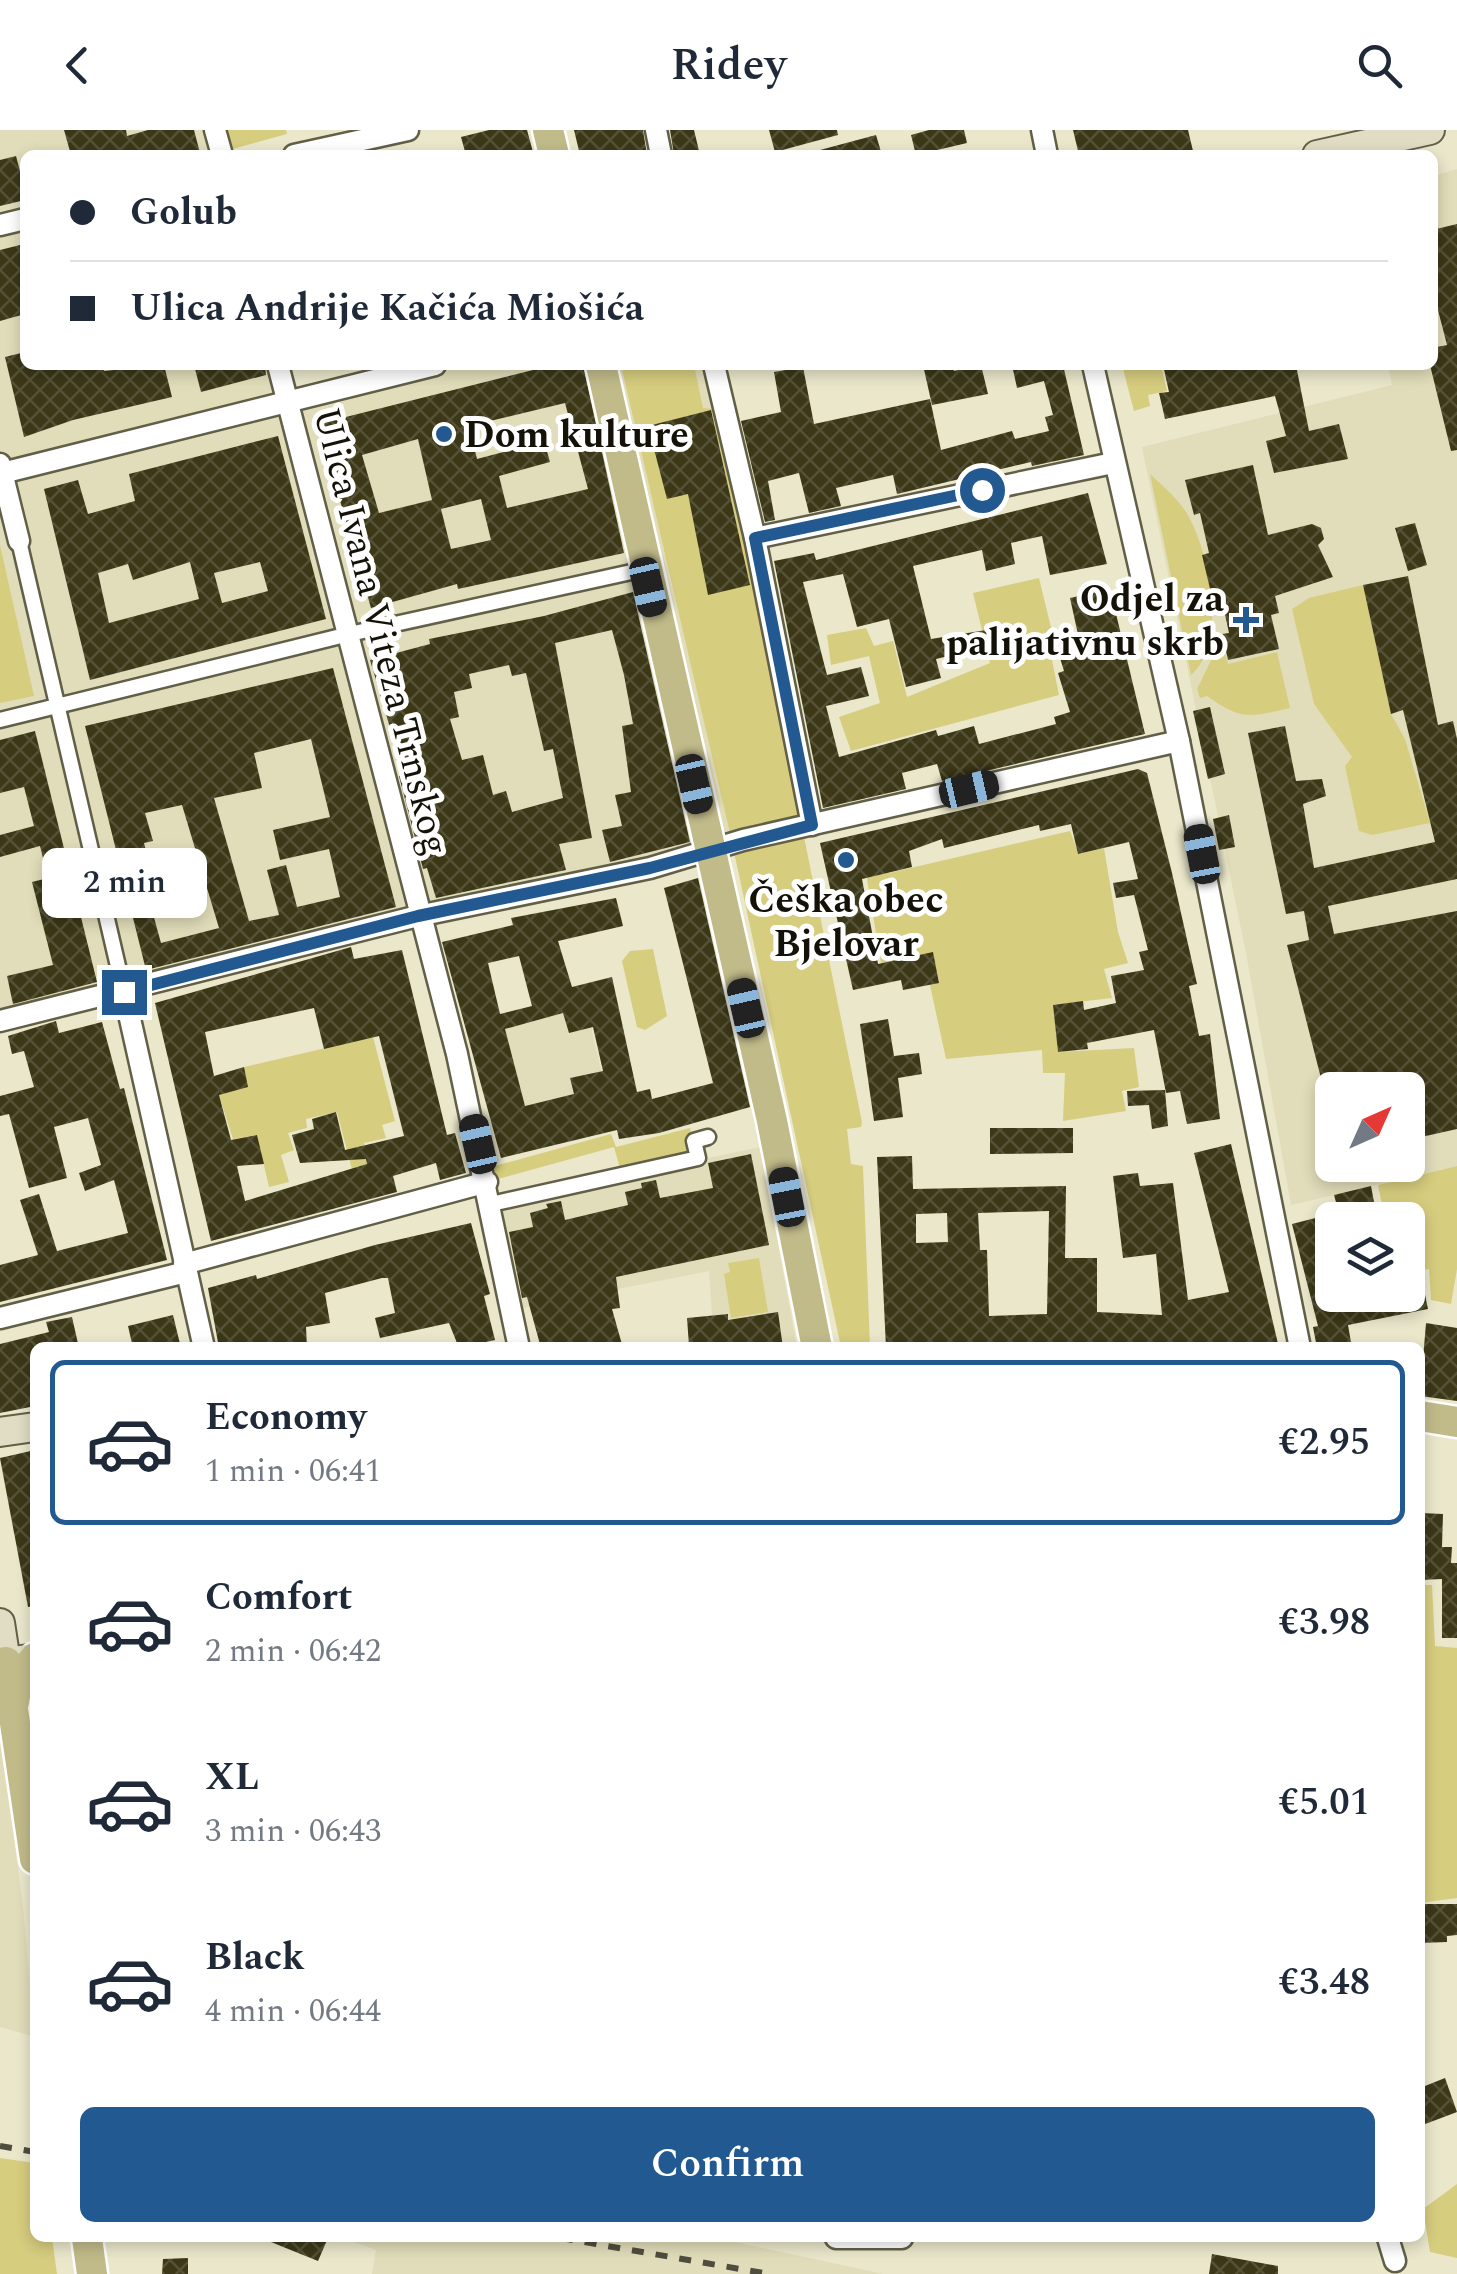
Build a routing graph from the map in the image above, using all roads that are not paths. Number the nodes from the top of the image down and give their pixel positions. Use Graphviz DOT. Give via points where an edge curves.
graph roads {
  1 [pos="408,130"];
  2 [pos="1430,130"];
  3 [pos="317,150"];
  4 [pos="1340,150"];
  5 [pos="279,370"];
  6 [pos="416,370"];
  7 [pos="602,370"];
  8 [pos="715,370"];
  9 [pos="1094,370"];
  10 [pos="288,403"];
  11 [pos="1113,463"];
  12 [pos="1,469"];
  13 [pos="755,538"];
  14 [pos="19,541"];
  15 [pos="644,569"];
  16 [pos="345,635"];
  17 [pos="59,707"];
  18 [pos="0,720"];
  19 [pos="1179,741"];
  20 [pos="812,825"];
  21 [pos="710,850"];
  22 [pos="418,916"];
  23 [pos="124,992"];
  24 [pos="0,1021"];
  25 [pos="708,1136"];
  26 [pos="489,1192"];
  27 [pos="185,1268"];
  28 [pos="0,1318"];
  29 [pos="203,1342"];
  30 [pos="519,1342"];
  31 [pos="816,1342"];
  32 [pos="1299,1342"];
  33 [pos="1425,1417"];
  34 [pos="1457,1422"];
  35 [pos="30,1428"];
  36 [pos="1,1432"];
  37 [pos="0,1623"];
  38 [pos="13,1661"];
  39 [pos="30,1823"];
  40 [pos="88,2242"];
  41 [pos="1389,2242"];
  42 [pos="1394,2261"];
  43 [pos="92,2274"];
  1 -- 3 [label="street"];
  2 -- 4 [label="main road"];
  5 -- 10 [label="street, Ulica Ivana Viteza Trnskog"];
  6 -- 10 [label="street"];
  7 -- 15 [label="main road"];
  8 -- 13 [label="street"];
  9 -- 11 [label="street"];
  10 -- 12 [label="street"];
  10 -- 16 [label="street, Ulica Ivana Viteza Trnskog"];
  11 -- 13 [label="street"];
  11 -- 19 [label="street"];
  12 -- 14 [label="street"];
  13 -- 20 [label="street"];
  14 -- 17 [label="street"];
  15 -- 16 [label="street"];
  15 -- 21 [label="main road"];
  16 -- 17 [label="street"];
  16 -- 22 [label="street, Ulica Ivana Viteza Trnskog"];
  17 -- 18 [label="street"];
  17 -- 23 [label="street"];
  19 -- 20 [label="street"];
  19 -- 32 [label="street"];
  20 -- 21 [label="street"];
  21 -- 22 [label="street"];
  21 -- 31 [label="main road"];
  22 -- 23 [label="street"];
  22 -- 26 [label="street, Ulica Ivana Viteza Trnskog"];
  23 -- 24 [label="street"];
  23 -- 27 [label="street"];
  25 -- 26 [label="street" via="694,1141 698,1158"];
  26 -- 27 [label="street"];
  26 -- 30 [label="street, Ulica Ivana Viteza Trnskog"];
  27 -- 28 [label="street"];
  27 -- 29 [label="street"];
  33 -- 34 [label="main road"];
  35 -- 36 [label="main road"];
  37 -- 38 [label="main road"];
  38 -- 39 [label="main road"];
  40 -- 43 [label="main road"];
  41 -- 42 [label="street"];
}
